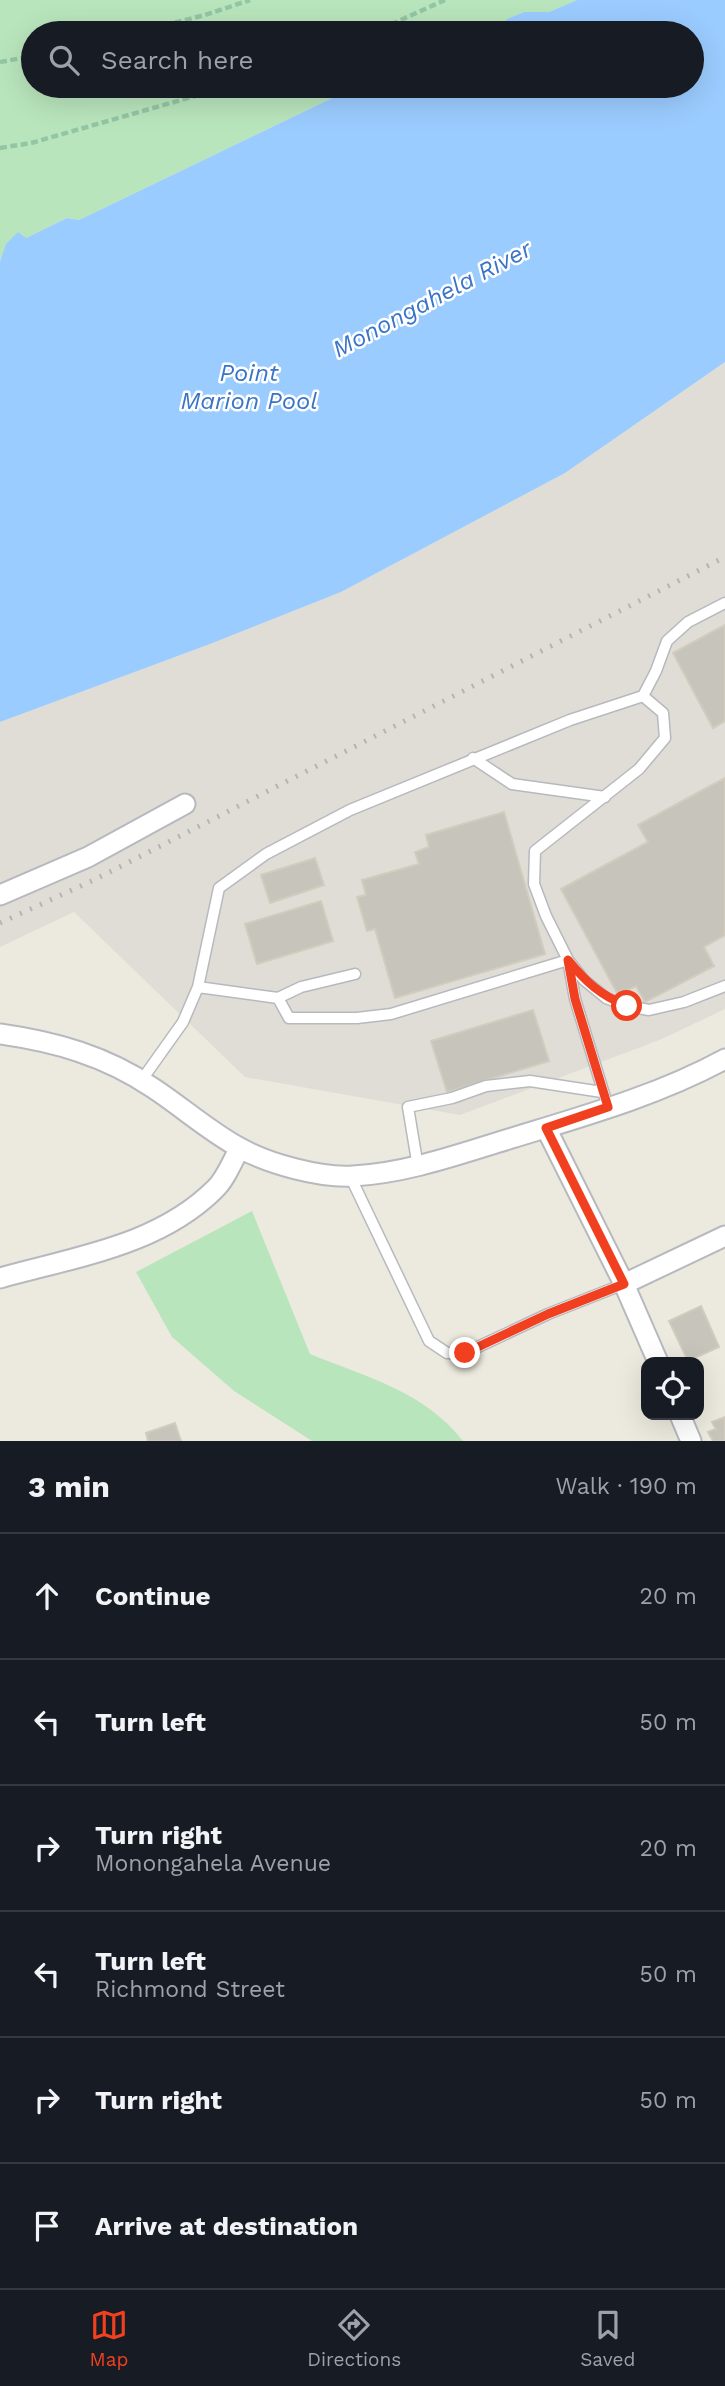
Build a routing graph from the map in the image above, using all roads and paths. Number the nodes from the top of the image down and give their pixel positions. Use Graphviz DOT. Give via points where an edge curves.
graph roads {
  1 [pos="250,0"];
  2 [pos="445,0"];
  3 [pos="181,21"];
  4 [pos="399,21"];
  5 [pos="21,58"];
  6 [pos="0,62"];
  7 [pos="188,98"];
  8 [pos="0,148"];
  9 [pos="725,603"];
  10 [pos="643,696"];
  11 [pos="473,758"];
  12 [pos="606,797"];
  13 [pos="185,804"];
  14 [pos="0,895"];
  15 [pos="568,960"];
  16 [pos="355,974"];
  17 [pos="725,986"];
  18 [pos="198,987"];
  19 [pos="278,998"];
  20 [pos="0,1034"];
  21 [pos="725,1059"];
  22 [pos="141,1081"];
  23 [pos="605,1099"];
  24 [pos="546,1128"];
  25 [pos="240,1148"];
  26 [pos="418,1167"];
  27 [pos="351,1176"];
  28 [pos="725,1236"];
  29 [pos="0,1278"];
  30 [pos="624,1284"];
  31 [pos="656,1357"];
  32 [pos="682,1420"];
  33 [pos="691,1441"];
  1 -- 3 [label="path"];
  2 -- 4 [label="path"];
  5 -- 6 [label="path"];
  7 -- 8 [label="path"];
  9 -- 10 [label="lane" via="688,622 667,641"];
  10 -- 11 [label="lane"];
  10 -- 12 [label="lane" via="663,713 665,738 639,769"];
  11 -- 12 [label="lane" via="512,784"];
  11 -- 18 [label="lane" via="350,810 266,854 219,888"];
  12 -- 15 [label="lane" via="535,851 534,884"];
  13 -- 14 [label="street" via="88,857"];
  15 -- 17 [label="lane" via="606,998 649,1010"];
  15 -- 19 [label="lane" via="391,1014 289,1018"];
  15 -- 23 [label="lane"];
  16 -- 19 [label="lane" via="301,987"];
  18 -- 19 [label="lane"];
  18 -- 22 [label="lane" via="183,1022"];
  20 -- 22 [label="street" via="42,1040 94,1056"];
  21 -- 23 [label="street" via="674,1084"];
  22 -- 25 [label="street"];
  23 -- 24 [label="street"];
  23 -- 26 [label="lane" via="530,1081 486,1086 408,1107"];
  24 -- 26 [label="street"];
  24 -- 30 [label="street"];
  25 -- 27 [label="street" via="308,1171"];
  25 -- 29 [label="street" via="217,1188 178,1220 128,1244"];
  26 -- 27 [label="street"];
  27 -- 30 [label="lane" via="429,1341 447,1353 465,1353"];
  28 -- 30 [label="street"];
  30 -- 31 [label="street"];
  32 -- 33 [label="street"];
}
